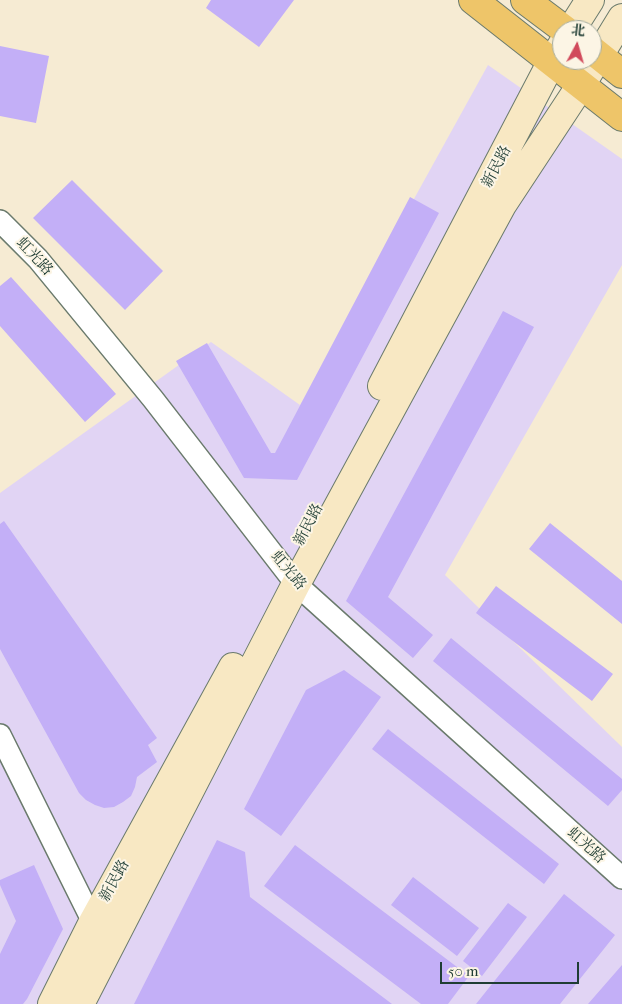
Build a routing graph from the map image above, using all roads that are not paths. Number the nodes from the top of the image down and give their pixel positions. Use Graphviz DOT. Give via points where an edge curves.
graph roads {
  1 [pos="473,0"];
  2 [pos="525,0"];
  3 [pos="590,0"];
  4 [pos="622,18"];
  5 [pos="552,20"];
  6 [pos="577,20"];
  7 [pos="602,44"];
  8 [pos="552,51"];
  9 [pos="602,58"];
  10 [pos="552,62"];
  11 [pos="569,70"];
  12 [pos="588,70"];
  13 [pos="622,74"];
  14 [pos="581,85"];
  15 [pos="622,117"];
  16 [pos="2,226"];
  17 [pos="291,577"];
  18 [pos="0,735"];
  19 [pos="622,878"];
  20 [pos="93,922"];
  21 [pos="52,1004"];
  22 [pos="80,1004"];
  1 -- 8 [label="main road"];
  2 -- 5 [label="main road"];
  3 -- 6 [label="street"];
  4 -- 7 [label="street, 新民路"];
  9 -- 13 [label="main road"];
  10 -- 17 [label="street, 新民路"];
  11 -- 14 [label="main road"];
  12 -- 14 [label="street, 新民路"];
  14 -- 15 [label="main road"];
  14 -- 17 [label="street, 新民路" via="502,205"];
  16 -- 17 [label="street, 虹光路" via="38,259 153,399"];
  17 -- 19 [label="street, 虹光路"];
  17 -- 20 [label="street, 新民路"];
  17 -- 22 [label="street, 新民路"];
  18 -- 20 [label="street"];
  20 -- 21 [label="street, 新民路"];
}
